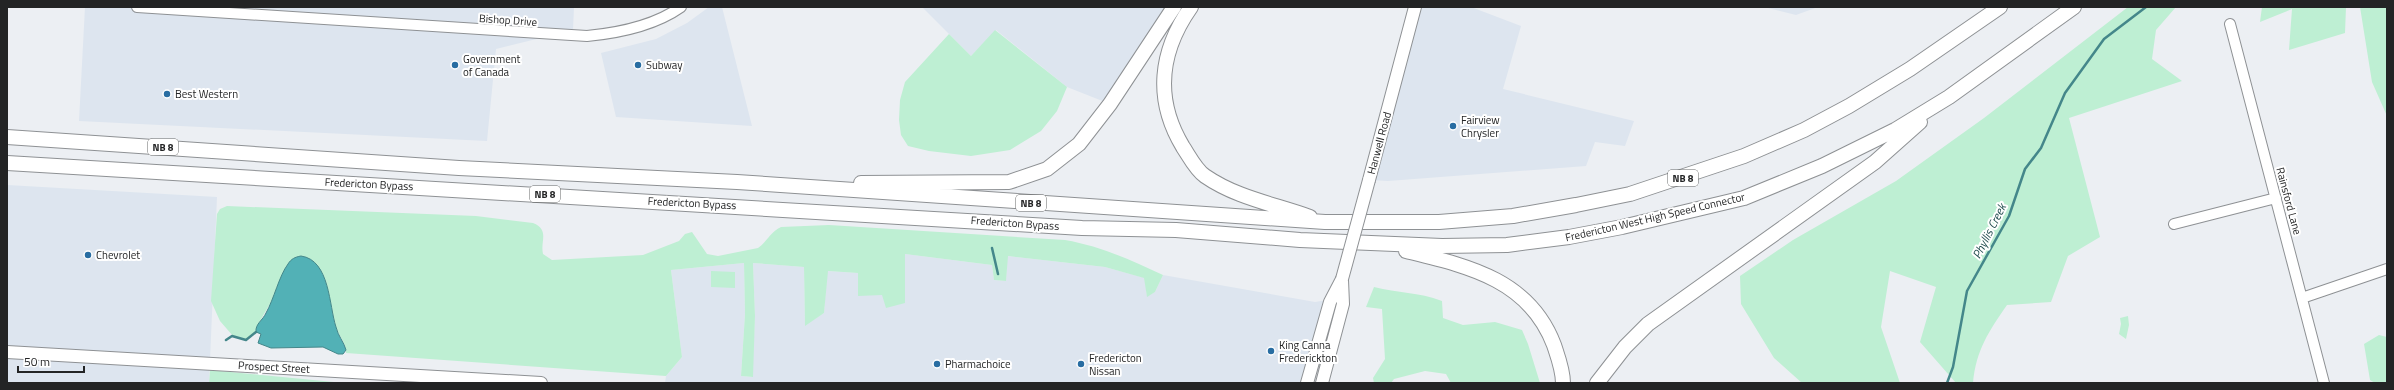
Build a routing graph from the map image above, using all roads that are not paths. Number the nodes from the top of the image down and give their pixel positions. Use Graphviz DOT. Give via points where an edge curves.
graph roads {
  1 [pos="137,7"];
  2 [pos="681,7"];
  3 [pos="1174,7"];
  4 [pos="1191,7"];
  5 [pos="1414,7"];
  6 [pos="2000,7"];
  7 [pos="2074,7"];
  8 [pos="2230,24"];
  9 [pos="1949,96"];
  10 [pos="7,138"];
  11 [pos="7,163"];
  12 [pos="737,182"];
  13 [pos="2276,198"];
  14 [pos="1325,222"];
  15 [pos="2174,224"];
  16 [pos="1377,244"];
  17 [pos="2387,269"];
  18 [pos="1342,279"];
  19 [pos="2302,298"];
  20 [pos="7,352"];
  21 [pos="541,383"];
  22 [pos="1307,383"];
  23 [pos="1322,383"];
  24 [pos="1563,383"];
  25 [pos="1597,383"];
  26 [pos="2324,383"];
  1 -- 2 [label="street, Bishop Drive" via="587,36 633,29"];
  3 -- 12 [label="highway" via="1110,104 1079,144 1047,169 1009,182 994,183"];
  4 -- 14 [label="highway" via="1172,43 1165,64 1163,86 1178,140 1189,158 1203,175 1250,199"];
  5 -- 18 [label="main road, Hanwell Road, bridge"];
  6 -- 14 [label="highway, NB 8" via="1910,69 1849,106 1804,130 1690,176 1630,194 1513,216 1439,222"];
  7 -- 9 [label="highway, Fredericton West High Speed Connector / NB 8"];
  8 -- 13 [label="street, Rainsford Lane"];
  9 -- 16 [label="highway, Fredericton West High Speed Connector / NB 8" via="1895,130 1822,166 1744,198 1569,237 1507,245"];
  9 -- 25 [label="highway" via="1875,162 1648,324 1625,347"];
  10 -- 12 [label="highway, Fredericton Bypass / NB 8" via="459,168"];
  11 -- 16 [label="highway, Fredericton Bypass / NB 8" via="1082,228 1176,230"];
  12 -- 14 [label="highway, Fredericton Bypass / NB 8"];
  13 -- 15 [label="street"];
  13 -- 19 [label="street, Rainsford Lane"];
  16 -- 24 [label="highway" via="1470,267 1498,280 1521,296 1539,316 1551,336 1559,358"];
  17 -- 19 [label="street"];
  18 -- 22 [label="main road, Hanwell Road" via="1330,302"];
  18 -- 23 [label="main road, Hanwell Road" via="1343,304"];
  19 -- 26 [label="street, Rainsford Lane"];
  20 -- 21 [label="main road, Prospect Street"];
}
